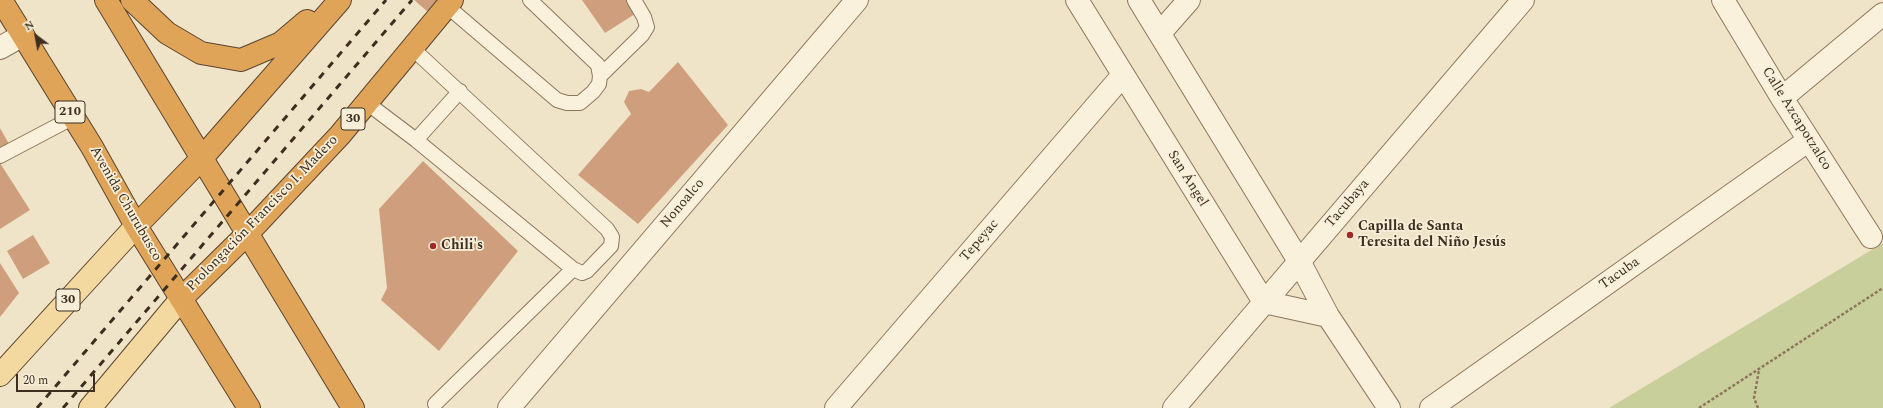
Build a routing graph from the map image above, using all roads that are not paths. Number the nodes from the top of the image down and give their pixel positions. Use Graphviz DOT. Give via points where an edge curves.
graph roads {
  1 [pos="1,0"];
  2 [pos="106,0"];
  3 [pos="132,0"];
  4 [pos="332,0"];
  5 [pos="340,0"];
  6 [pos="530,0"];
  7 [pos="634,0"];
  8 [pos="857,0"];
  9 [pos="1077,0"];
  10 [pos="1139,0"];
  11 [pos="1189,0"];
  12 [pos="1523,0"];
  13 [pos="1723,0"];
  14 [pos="449,3"];
  15 [pos="1883,14"];
  16 [pos="1160,33"];
  17 [pos="23,35"];
  18 [pos="0,48"];
  19 [pos="412,48"];
  20 [pos="1123,75"];
  21 [pos="600,76"];
  22 [pos="460,91"];
  23 [pos="1782,98"];
  24 [pos="367,103"];
  25 [pos="74,118"];
  26 [pos="416,140"];
  27 [pos="1809,140"];
  28 [pos="0,156"];
  29 [pos="202,158"];
  30 [pos="136,226"];
  31 [pos="248,233"];
  32 [pos="1871,237"];
  33 [pos="1299,261"];
  34 [pos="573,269"];
  35 [pos="181,299"];
  36 [pos="1264,302"];
  37 [pos="1328,316"];
  38 [pos="0,375"];
  39 [pos="435,404"];
  40 [pos="90,408"];
  41 [pos="249,408"];
  42 [pos="353,408"];
  43 [pos="509,408"];
  44 [pos="836,408"];
  45 [pos="1174,408"];
  46 [pos="1388,408"];
  47 [pos="1431,408"];
  1 -- 17 [label="highway, Avenida Churubusco / 210"];
  2 -- 29 [label="highway"];
  3 -- 4 [label="highway" via="167,33 201,53 241,60 281,43"];
  5 -- 29 [label="highway, 30"];
  6 -- 21 [label="lane" via="598,65"];
  7 -- 21 [label="lane" via="648,27"];
  8 -- 43 [label="street, Nonoalco"];
  9 -- 20 [label="street, San Ángel"];
  10 -- 16 [label="street"];
  11 -- 16 [label="street"];
  12 -- 33 [label="street, Tacubaya"];
  13 -- 23 [label="street, Calle Azcapotzalco"];
  14 -- 19 [label="highway, Prolongación Francisco I. Madero / 30"];
  14 -- 21 [label="lane" via="557,100 580,103 599,84"];
  15 -- 23 [label="street"];
  16 -- 33 [label="street"];
  17 -- 18 [label="street"];
  17 -- 25 [label="highway, Avenida Churubusco / 210"];
  19 -- 22 [label="lane"];
  19 -- 24 [label="highway, Prolongación Francisco I. Madero / 30"];
  20 -- 36 [label="street, San Ángel"];
  20 -- 44 [label="street, Tepeyac"];
  22 -- 26 [label="lane"];
  22 -- 34 [label="lane" via="610,234 610,246 592,268 582,272"];
  23 -- 27 [label="street, Calle Azcapotzalco"];
  24 -- 26 [label="lane"];
  24 -- 31 [label="highway, Prolongación Francisco I. Madero / 30"];
  25 -- 28 [label="lane"];
  25 -- 30 [label="highway, Avenida Churubusco / 210"];
  26 -- 34 [label="lane"];
  27 -- 32 [label="street, Calle Azcapotzalco"];
  27 -- 47 [label="street, Tacuba"];
  29 -- 30 [label="highway, 30"];
  29 -- 31 [label="highway"];
  30 -- 35 [label="highway, Avenida Churubusco / 210"];
  30 -- 38 [label="main road, 30"];
  31 -- 35 [label="highway, Prolongación Francisco I. Madero / 30"];
  31 -- 42 [label="highway"];
  33 -- 36 [label="street, Tacubaya"];
  33 -- 37 [label="street"];
  34 -- 39 [label="lane"];
  35 -- 40 [label="main road, 30"];
  35 -- 41 [label="highway, Avenida Churubusco / 210"];
  36 -- 37 [label="street"];
  36 -- 45 [label="street, Tacubaya"];
  37 -- 46 [label="street"];
}
